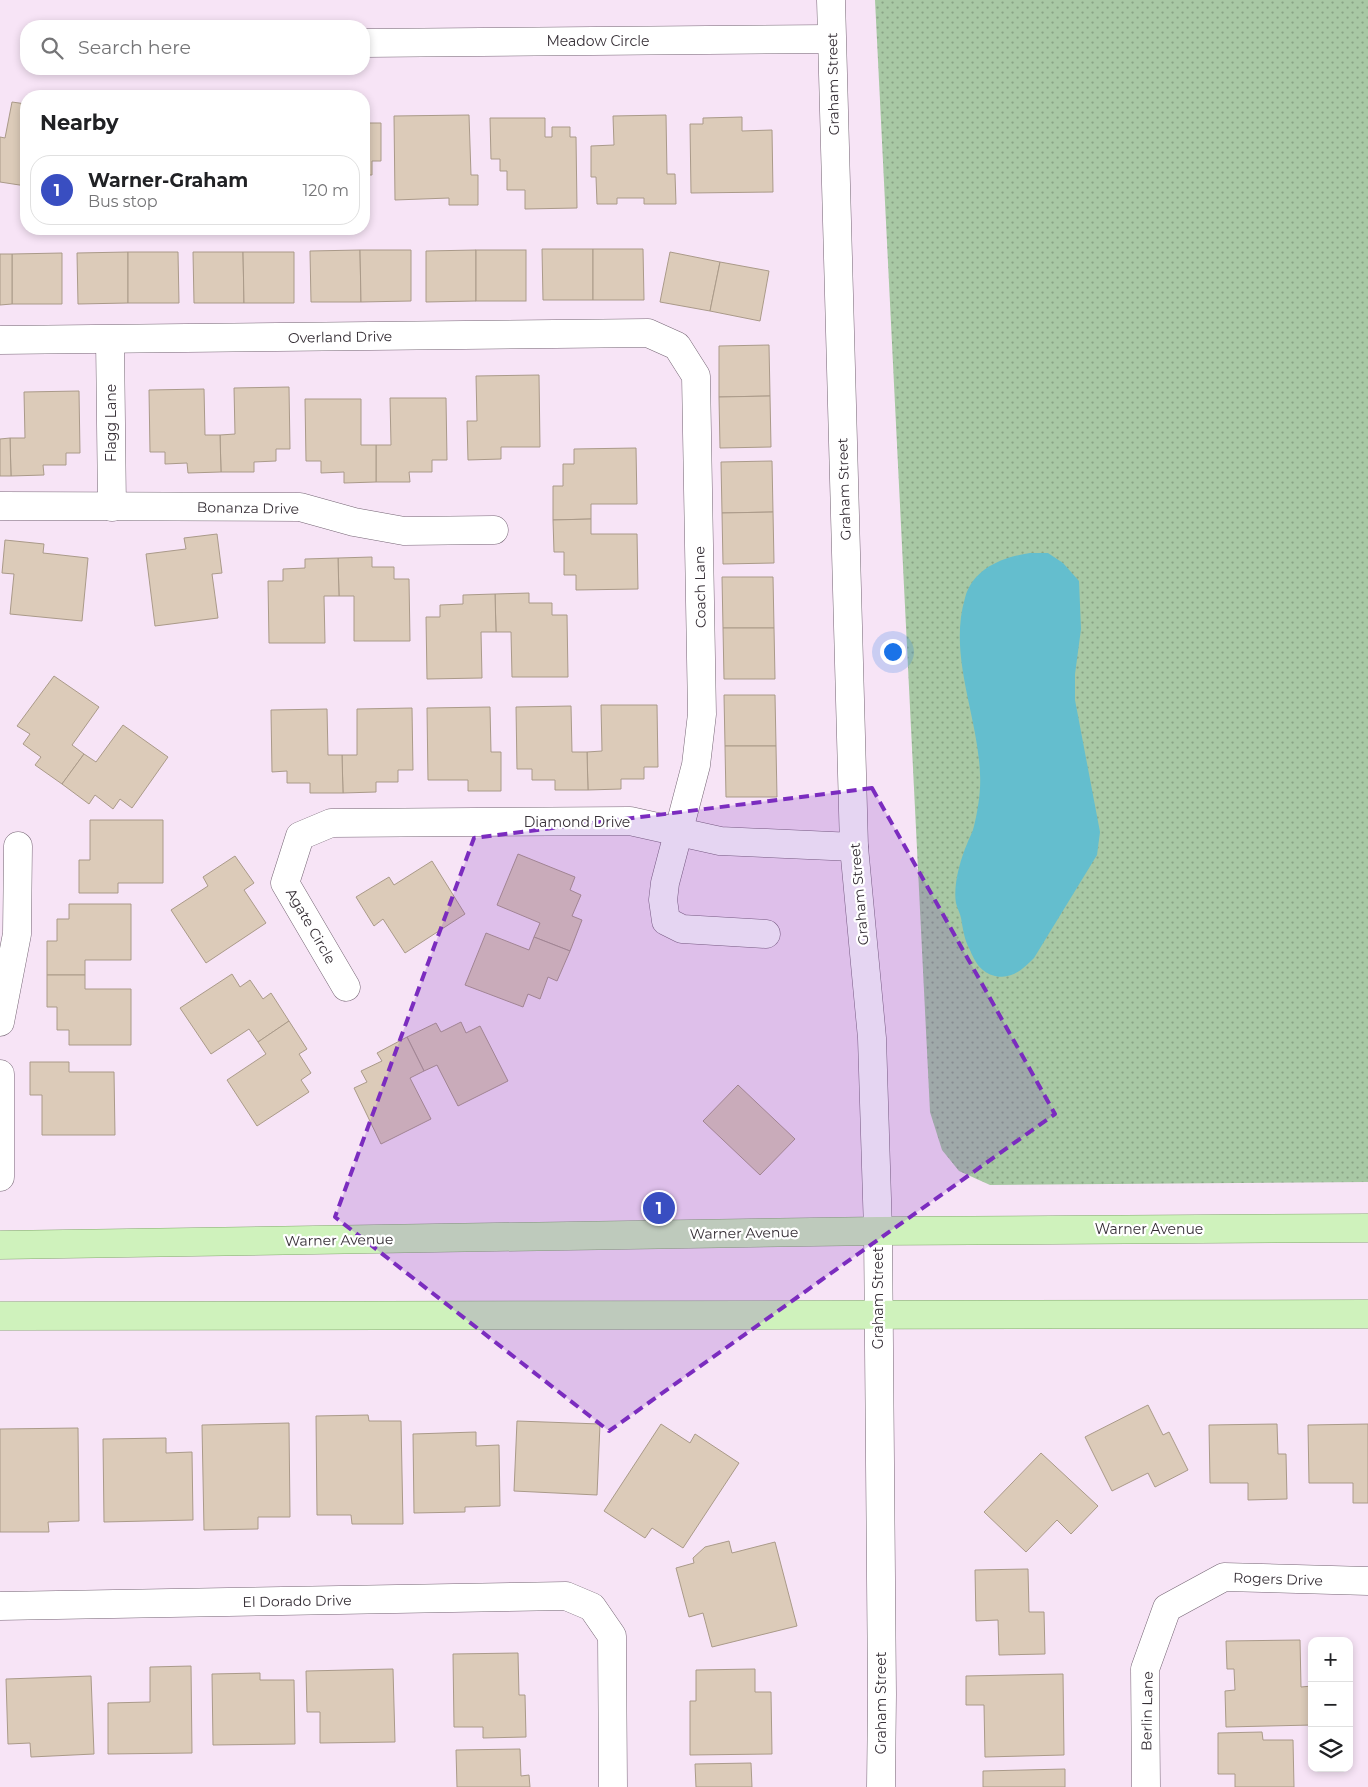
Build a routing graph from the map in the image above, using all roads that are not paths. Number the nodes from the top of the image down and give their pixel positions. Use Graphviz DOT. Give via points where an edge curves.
graph roads {
  1 [pos="831,0"];
  2 [pos="831,39"];
  3 [pos="370,43"];
  4 [pos="0,340"];
  5 [pos="110,340"];
  6 [pos="677,346"];
  7 [pos="0,506"];
  8 [pos="112,507"];
  9 [pos="494,530"];
  10 [pos="679,831"];
  11 [pos="300,836"];
  12 [pos="18,846"];
  13 [pos="854,847"];
  14 [pos="766,934"];
  15 [pos="346,986"];
  16 [pos="0,1022"];
  17 [pos="0,1074"];
  18 [pos="0,1173"];
  19 [pos="1368,1228"];
  20 [pos="878,1231"];
  21 [pos="0,1245"];
  22 [pos="878,1314"];
  23 [pos="1368,1314"];
  24 [pos="0,1316"];
  25 [pos="1368,1581"];
  26 [pos="0,1606"];
  27 [pos="1167,1608"];
  28 [pos="613,1787"];
  29 [pos="881,1787"];
  30 [pos="1146,1787"];
  1 -- 2 [label="street, Graham Street"];
  2 -- 3 [label="street, Meadow Circle"];
  2 -- 13 [label="street, Graham Street"];
  4 -- 5 [label="street, Overland Drive"];
  5 -- 6 [label="street, Overland Drive" via="648,333"];
  5 -- 8 [label="street, Flagg Lane"];
  6 -- 10 [label="street, Coach Lane" via="696,376 702,714 696,765"];
  7 -- 8 [label="street, Bonanza Drive"];
  8 -- 9 [label="street, Bonanza Drive" via="300,507 404,531"];
  10 -- 11 [label="street, Diamond Drive" via="630,821 331,823"];
  10 -- 13 [label="street, Diamond Drive" via="720,841"];
  10 -- 14 [label="street, Coach Lane" via="665,883 666,920 682,929"];
  11 -- 15 [label="street, Agate Circle" via="285,883"];
  12 -- 16 [label="street" via="17,934"];
  13 -- 20 [label="street, Graham Street" via="872,1038"];
  17 -- 18 [label="street"];
  19 -- 20 [label="main road, Warner Avenue"];
  20 -- 21 [label="main road, Warner Avenue"];
  20 -- 22 [label="street, Graham Street"];
  22 -- 23 [label="main road"];
  22 -- 24 [label="main road"];
  22 -- 29 [label="street, Graham Street"];
  25 -- 27 [label="street, Rogers Drive" via="1224,1577"];
  26 -- 28 [label="street, El Dorado Drive" via="566,1596 592,1607 612,1636"];
  27 -- 30 [label="street, Berlin Lane" via="1145,1669"];
}
